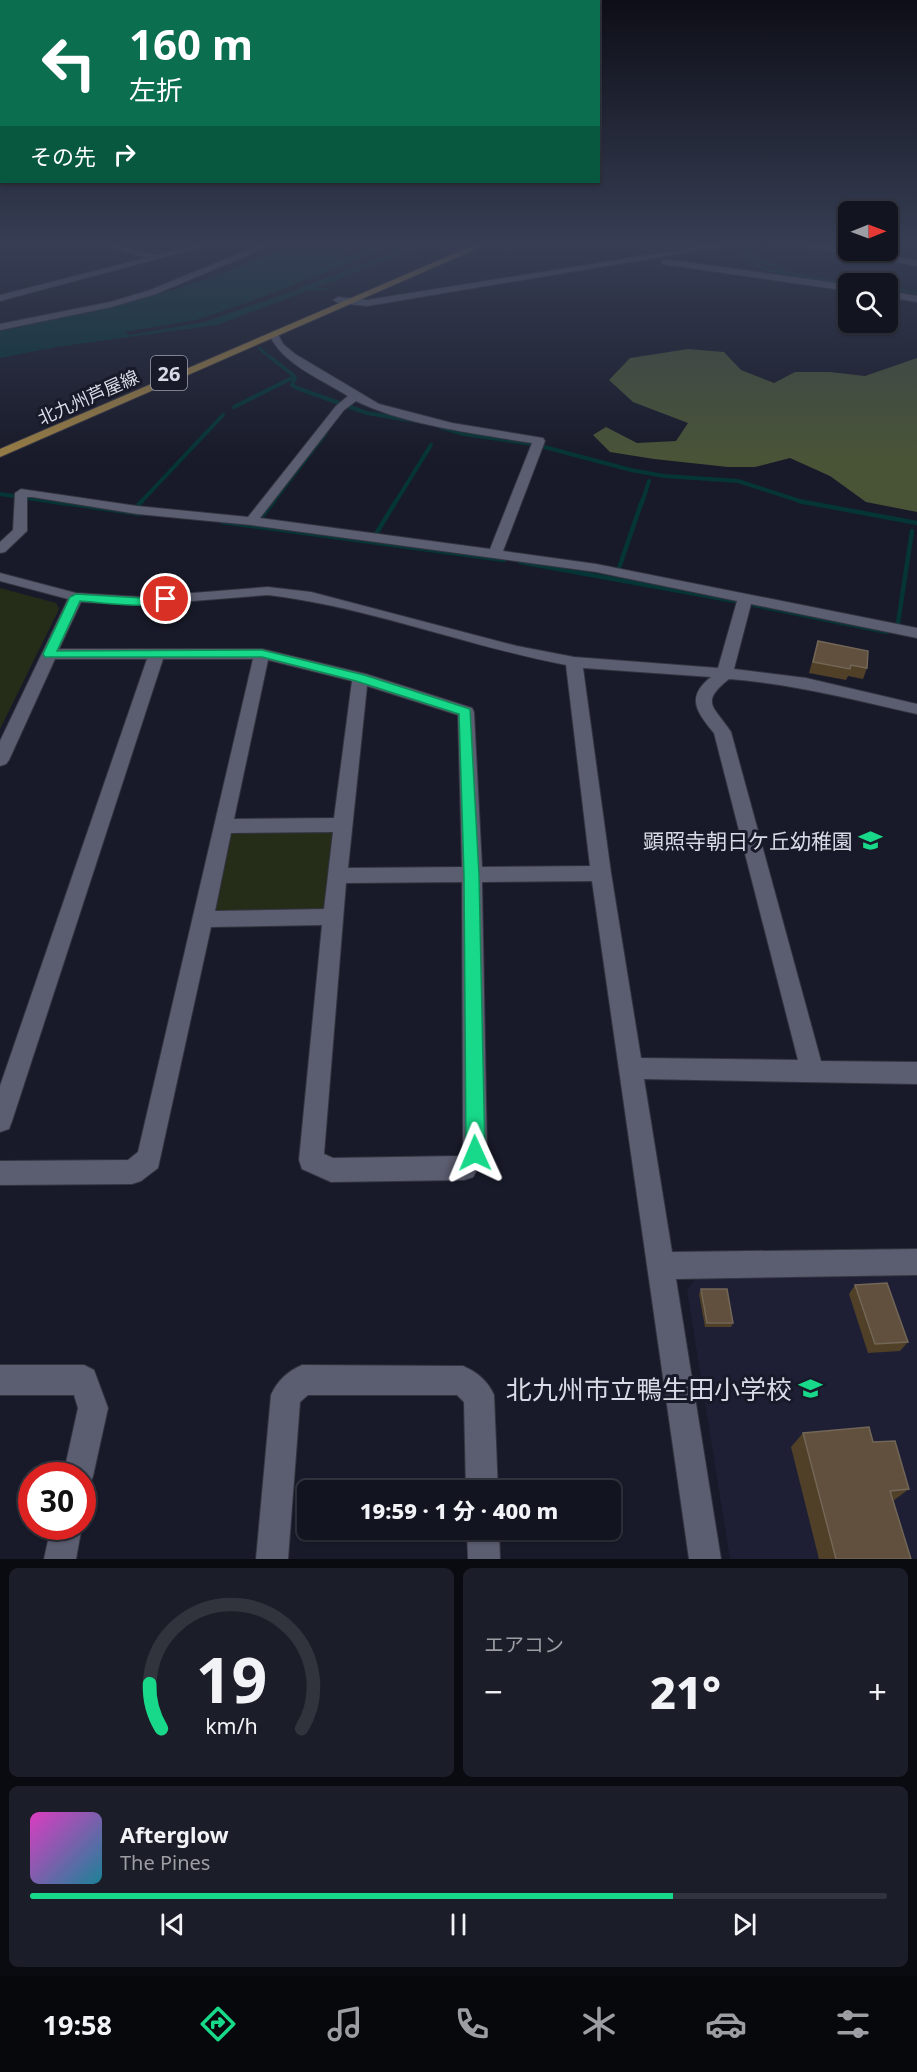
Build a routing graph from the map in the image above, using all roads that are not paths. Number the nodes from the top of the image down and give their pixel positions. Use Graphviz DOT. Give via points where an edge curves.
graph roads {
  1 [pos="54,316"];
  2 [pos="308,316"];
  3 [pos="312,316"];
  4 [pos="0,327"];
  5 [pos="274,334"];
  6 [pos="355,396"];
  7 [pos="0,445"];
  8 [pos="0,453"];
  9 [pos="251,521"];
  10 [pos="0,549"];
  11 [pos="495,554"];
  12 [pos="0,578"];
  13 [pos="76,597"];
  14 [pos="745,598"];
  15 [pos="917,633"];
  16 [pos="49,654"];
  17 [pos="262,654"];
  18 [pos="156,655"];
  19 [pos="574,662"];
  20 [pos="724,675"];
  21 [pos="360,678"];
  22 [pos="917,709"];
  23 [pos="0,760"];
  24 [pos="343,825"];
  25 [pos="224,826"];
  26 [pos="601,873"];
  27 [pos="472,875"];
  28 [pos="338,876"];
  29 [pos="334,917"];
  30 [pos="203,919"];
  31 [pos="632,1068"];
  32 [pos="812,1069"];
  33 [pos="917,1073"];
  34 [pos="0,1120"];
  35 [pos="0,1173"];
  36 [pos="917,1262"];
  37 [pos="662,1266"];
  38 [pos="0,1380"];
  39 [pos="81,1462"];
  40 [pos="482,1480"];
  41 [pos="64,1540"];
  42 [pos="483,1540"];
  43 [pos="60,1559"];
  44 [pos="272,1559"];
  45 [pos="484,1559"];
  46 [pos="705,1559"];
  1 -- 4 [label="street"];
  2 -- 7 [label="main road, 北九州芦屋線 / 26"];
  3 -- 5 [label="main road, 北九州芦屋線 / 26"];
  5 -- 6 [label="street" via="291,356"];
  5 -- 8 [label="main road, 北九州芦屋線 / 26"];
  6 -- 9 [label="street" via="340,408"];
  6 -- 11 [label="street" via="375,406 452,426 539,441"];
  9 -- 10 [label="street" via="21,493 20,531"];
  9 -- 11 [label="street"];
  11 -- 14 [label="street" via="596,568"];
  12 -- 13 [label="street"];
  13 -- 16 [label="street"];
  13 -- 19 [label="street" via="142,601 258,591 312,596 516,651"];
  14 -- 15 [label="street"];
  14 -- 20 [label="street"];
  16 -- 18 [label="street"];
  16 -- 23 [label="street"];
  17 -- 18 [label="street"];
  17 -- 21 [label="street"];
  17 -- 25 [label="street"];
  18 -- 34 [label="street"];
  19 -- 20 [label="street"];
  19 -- 26 [label="street"];
  20 -- 22 [label="street" via="806,683"];
  20 -- 32 [label="street" via="707,688 703,698 707,714 722,732"];
  21 -- 24 [label="street"];
  21 -- 27 [label="street" via="466,712"];
  24 -- 25 [label="street"];
  24 -- 28 [label="street"];
  25 -- 30 [label="street"];
  26 -- 27 [label="street"];
  26 -- 31 [label="street"];
  27 -- 28 [label="street"];
  27 -- 29 [label="street" via="475,1153 464,1168 331,1170 310,1160"];
  28 -- 29 [label="street"];
  29 -- 30 [label="street"];
  30 -- 35 [label="street" via="149,1159 132,1172"];
  31 -- 32 [label="street"];
  31 -- 37 [label="street"];
  32 -- 33 [label="street"];
  36 -- 37 [label="street"];
  37 -- 46 [label="street"];
  38 -- 39 [label="street" via="84,1380 93,1408"];
  40 -- 44 [label="street" via="479,1395 463,1381 302,1380 286,1395"];
  41 -- 43 [label="street"];
  42 -- 45 [label="street"];
}
